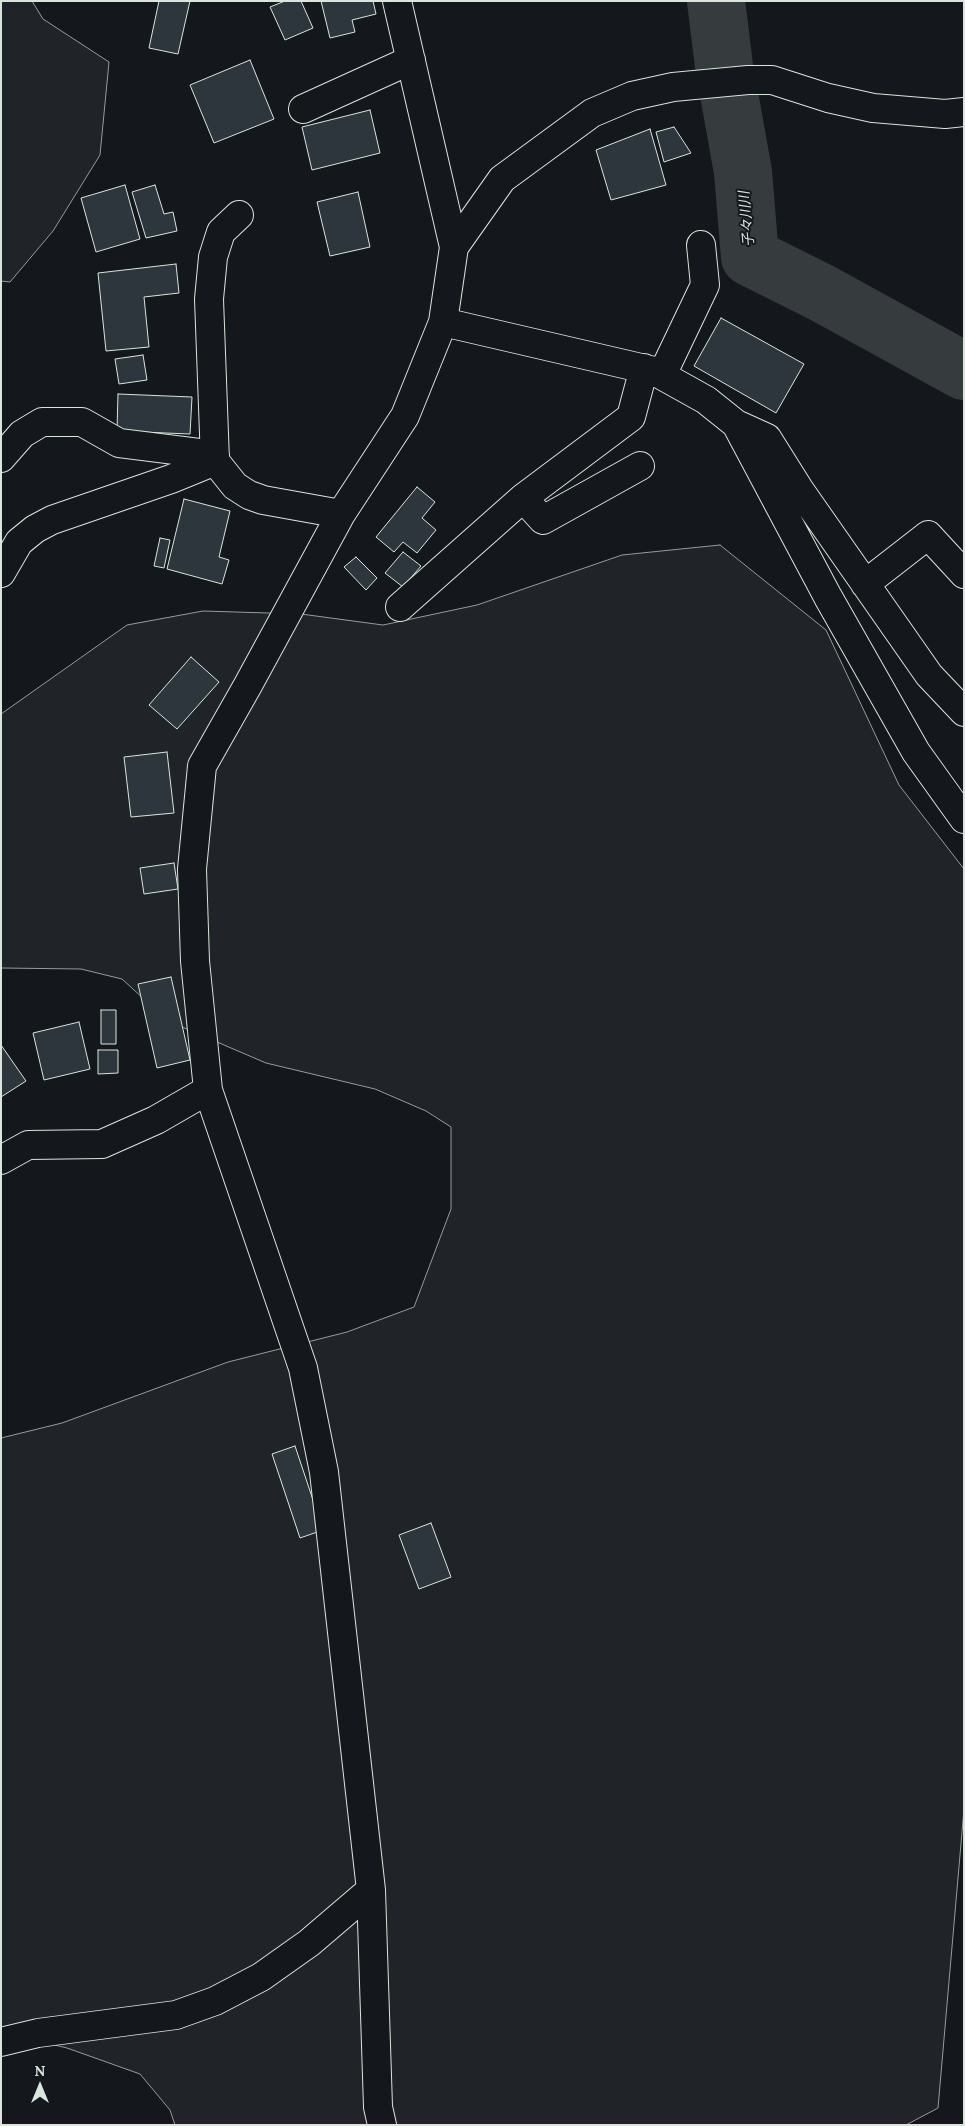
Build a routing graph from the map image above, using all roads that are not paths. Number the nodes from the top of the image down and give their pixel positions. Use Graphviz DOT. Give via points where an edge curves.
graph roads {
  1 [pos="397,1"];
  2 [pos="411,60"];
  3 [pos="303,109"];
  4 [pos="964,112"];
  5 [pos="239,215"];
  6 [pos="701,245"];
  7 [pos="454,247"];
  8 [pos="443,322"];
  9 [pos="653,372"];
  10 [pos="736,424"];
  11 [pos="1,458"];
  12 [pos="215,458"];
  13 [pos="640,466"];
  14 [pos="523,498"];
  15 [pos="341,514"];
  16 [pos="1,573"];
  17 [pos="964,574"];
  18 [pos="865,584"];
  19 [pos="400,607"];
  20 [pos="964,712"];
  21 [pos="964,819"];
  22 [pos="208,1090"];
  23 [pos="1,1160"];
  24 [pos="371,1890"];
  25 [pos="1,2042"];
  26 [pos="382,2125"];
  1 -- 2 [label="street"];
  2 -- 3 [label="street"];
  2 -- 7 [label="street"];
  4 -- 7 [label="street" via="945,114 873,108 772,80 673,87 632,96 592,114 502,179"];
  5 -- 12 [label="street" via="222,232 213,257 209,299"];
  6 -- 9 [label="street" via="705,285"];
  7 -- 8 [label="street"];
  8 -- 9 [label="street"];
  8 -- 15 [label="street" via="405,416"];
  9 -- 10 [label="street" via="706,400"];
  9 -- 14 [label="street" via="631,417"];
  10 -- 18 [label="street" via="767,438"];
  10 -- 21 [label="street" via="828,598 916,752"];
  11 -- 12 [label="street" via="22,434 42,422 82,422 119,443"];
  12 -- 15 [label="street" via="235,486 249,495"];
  12 -- 16 [label="street" via="171,479 52,520 35,529 19,542"];
  13 -- 14 [label="street" via="543,520"];
  14 -- 19 [label="street"];
  15 -- 22 [label="street" via="202,766 192,869 195,961"];
  17 -- 18 [label="street" via="928,536"];
  18 -- 20 [label="street" via="929,675"];
  22 -- 23 [label="street" via="156,1120 102,1144 28,1145"];
  22 -- 24 [label="street" via="303,1368 324,1472"];
  24 -- 25 [label="street" via="309,1944 261,1977 215,2001 176,2015 38,2032"];
  24 -- 26 [label="street" via="378,2107"];
}
